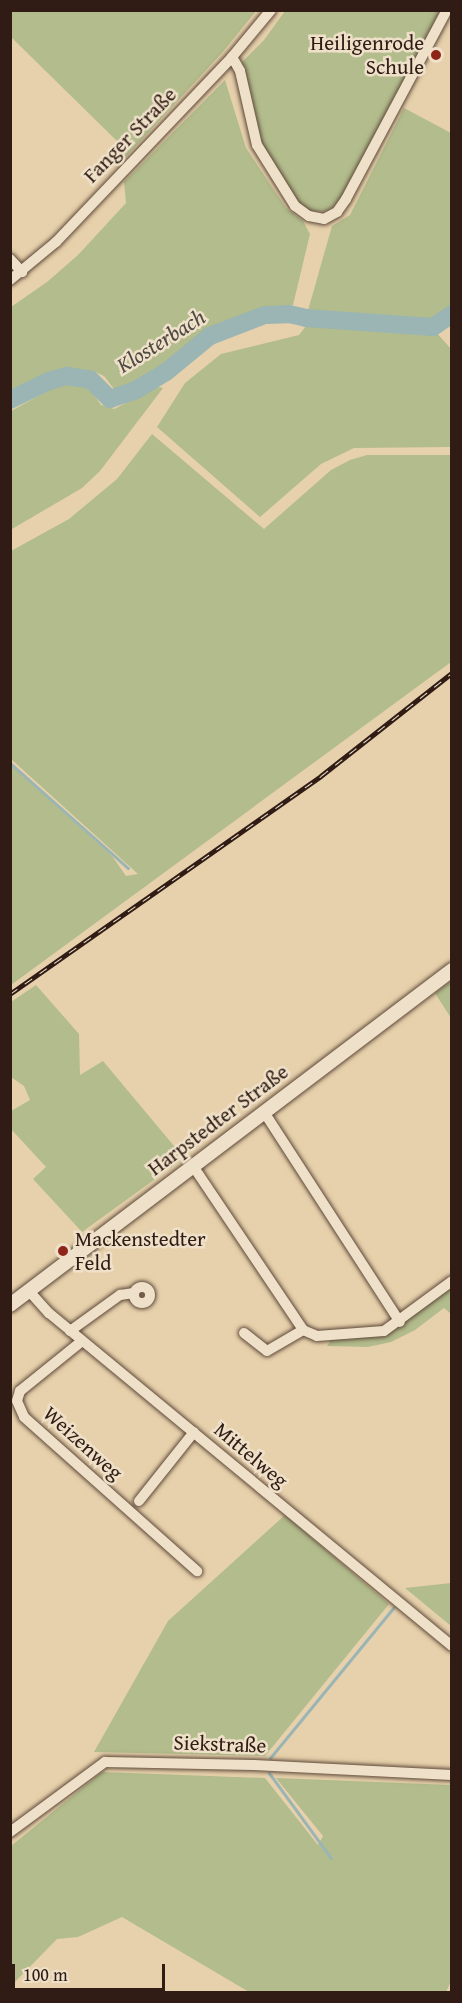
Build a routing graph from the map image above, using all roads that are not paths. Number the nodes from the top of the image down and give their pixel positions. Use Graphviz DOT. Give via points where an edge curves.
graph roads {
  1 [pos="271,10"];
  2 [pos="447,10"];
  3 [pos="232,57"];
  4 [pos="10,259"];
  5 [pos="22,272"];
  6 [pos="10,280"];
  7 [pos="452,970"];
  8 [pos="264,1112"];
  9 [pos="194,1166"];
  10 [pos="452,1281"];
  11 [pos="29,1291"];
  12 [pos="134,1293"];
  13 [pos="10,1305"];
  14 [pos="400,1322"];
  15 [pos="303,1330"];
  16 [pos="70,1331"];
  17 [pos="244,1333"];
  18 [pos="82,1341"];
  19 [pos="14,1401"];
  20 [pos="194,1432"];
  21 [pos="139,1501"];
  22 [pos="197,1571"];
  23 [pos="452,1646"];
  24 [pos="452,1774"];
  25 [pos="10,1832"];
  1 -- 3 [label="street, Fanger Straße"];
  2 -- 3 [label="street" via="346,199 337,212 324,219 309,216 295,206 256,146 240,71"];
  3 -- 5 [label="street, Fanger Straße" via="56,242"];
  4 -- 5 [label="street"];
  5 -- 6 [label="street, Fanger Straße"];
  7 -- 8 [label="street, Harpstedter Straße"];
  8 -- 9 [label="street, Harpstedter Straße"];
  8 -- 14 [label="street"];
  9 -- 11 [label="street, Harpstedter Straße"];
  9 -- 15 [label="street"];
  10 -- 14 [label="street"];
  11 -- 13 [label="street, Harpstedter Straße"];
  11 -- 16 [label="street, Mittelweg"];
  12 -- 16 [label="street" via="120,1295"];
  14 -- 15 [label="street" via="384,1330 345,1335 317,1336"];
  15 -- 17 [label="street" via="267,1351"];
  16 -- 18 [label="street, Mittelweg"];
  18 -- 19 [label="street, Weizenweg" via="25,1384"];
  18 -- 20 [label="street, Mittelweg"];
  19 -- 22 [label="street, Weizenweg" via="24,1417"];
  20 -- 21 [label="street"];
  20 -- 23 [label="street, Mittelweg"];
  24 -- 25 [label="street, Siekstraße" via="105,1762"];
}
